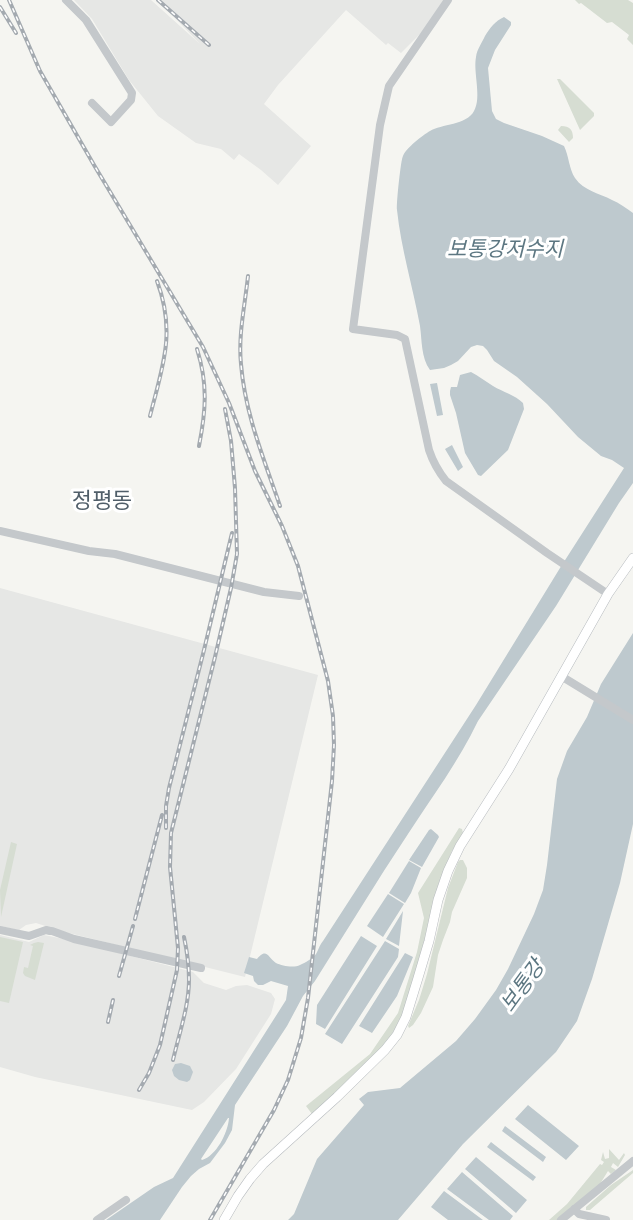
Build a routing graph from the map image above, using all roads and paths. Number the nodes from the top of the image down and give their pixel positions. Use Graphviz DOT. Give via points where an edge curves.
graph roads {
  1 [pos="66,0"];
  2 [pos="448,0"];
  3 [pos="92,103"];
  4 [pos="0,531"];
  5 [pos="633,558"];
  6 [pos="608,594"];
  7 [pos="299,596"];
  8 [pos="566,678"];
  9 [pos="633,720"];
  10 [pos="0,930"];
  11 [pos="201,968"];
  12 [pos="633,1161"];
  13 [pos="126,1200"];
  14 [pos="574,1209"];
  15 [pos="97,1220"];
  16 [pos="224,1220"];
  17 [pos="561,1220"];
  18 [pos="606,1220"];
  1 -- 3 [label="street" via="86,21 132,93 111,122"];
  2 -- 6 [label="street" via="389,86 380,125 353,329 405,339 432,461 446,481"];
  4 -- 7 [label="street" via="115,554 264,592"];
  5 -- 6 [label="main road"];
  6 -- 8 [label="main road"];
  8 -- 9 [label="street"];
  8 -- 16 [label="main road" via="448,871 406,1017 397,1035 345,1090 262,1164"];
  10 -- 11 [label="street" via="29,936 46,930"];
  12 -- 14 [label="street"];
  13 -- 15 [label="street"];
  14 -- 17 [label="street"];
  14 -- 18 [label="street" via="579,1214"];
}
